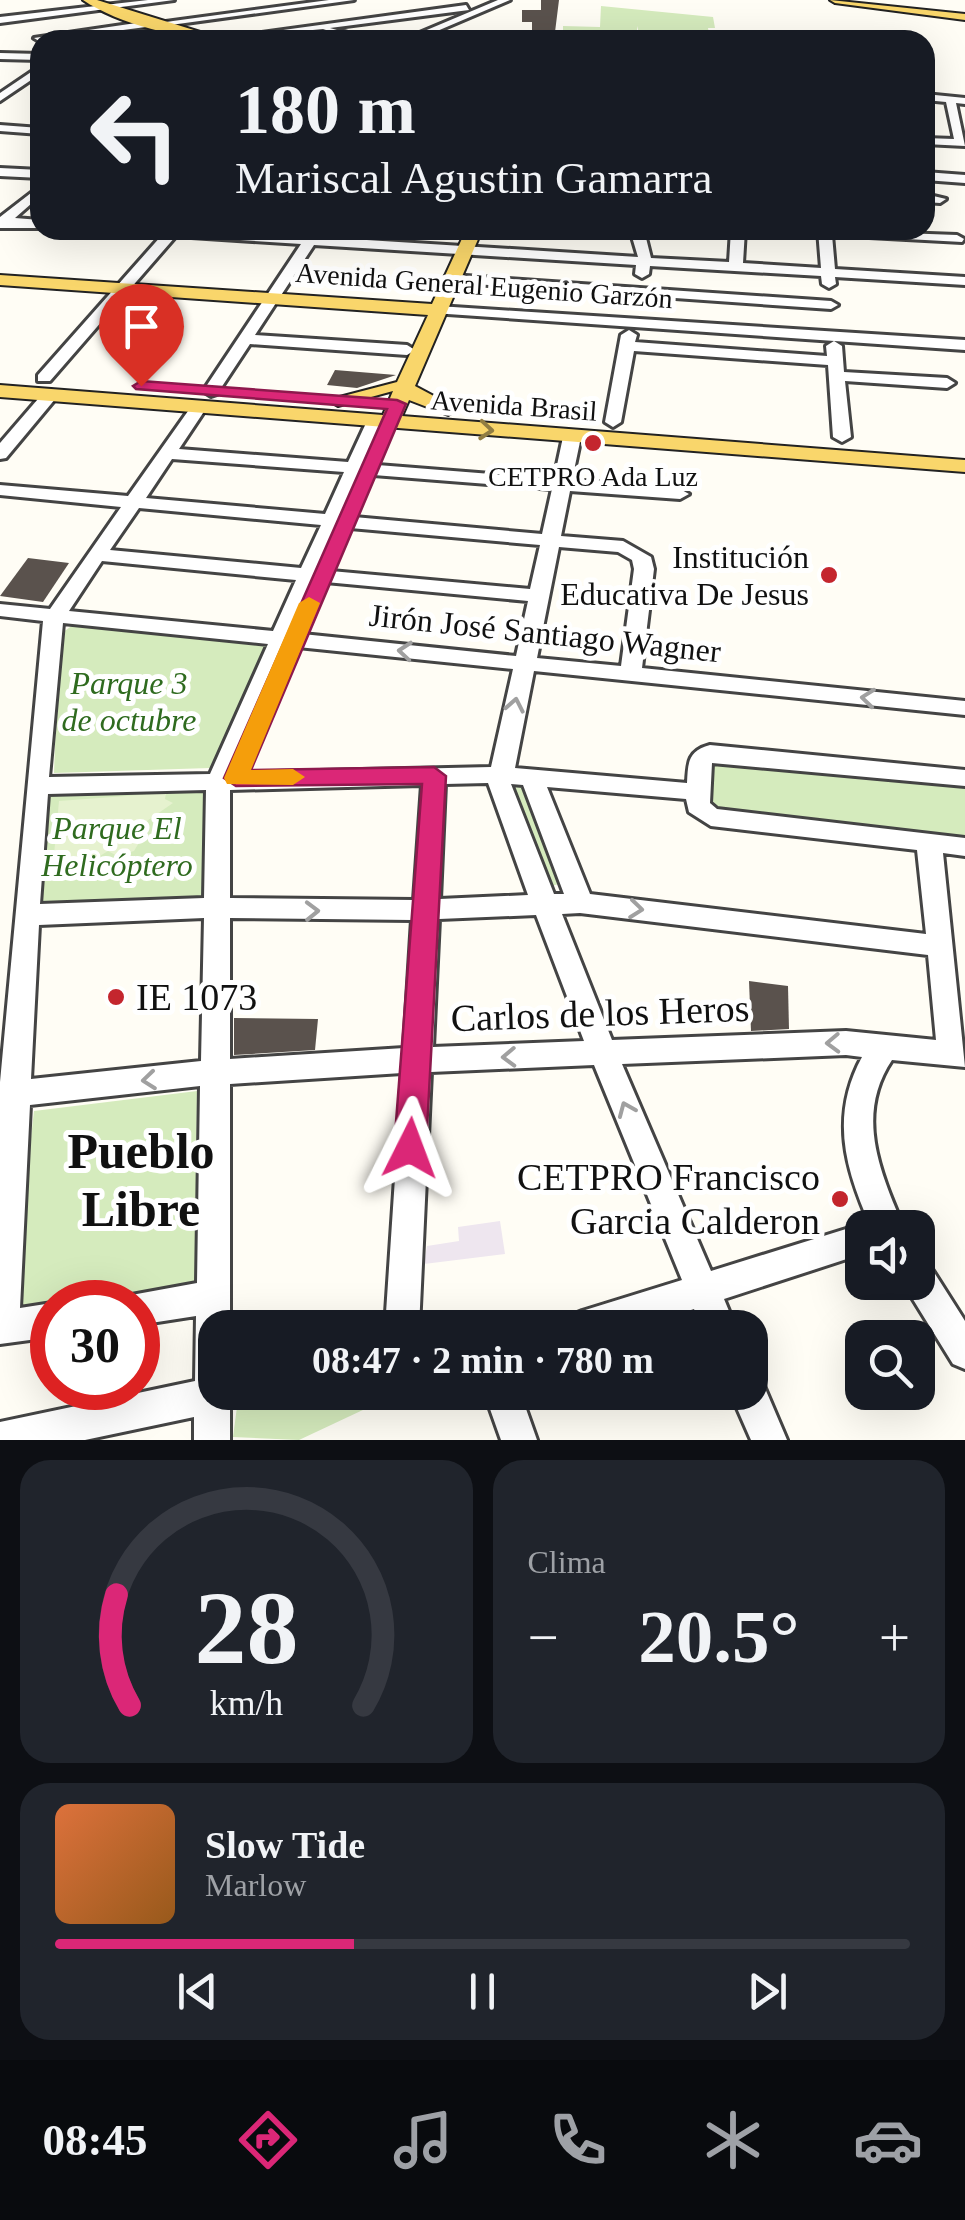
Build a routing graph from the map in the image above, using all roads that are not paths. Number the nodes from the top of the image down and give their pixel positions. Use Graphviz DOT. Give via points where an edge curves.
graph roads {
  1 [pos="76,0"];
  2 [pos="170,0"];
  3 [pos="276,0"];
  4 [pos="350,0"];
  5 [pos="446,0"];
  6 [pos="506,0"];
  7 [pos="518,0"];
  8 [pos="835,0"];
  9 [pos="851,0"];
  10 [pos="95,6"];
  11 [pos="288,7"];
  12 [pos="7,8"];
  13 [pos="475,11"];
  14 [pos="965,16"];
  15 [pos="18,18"];
  16 [pos="0,20"];
  17 [pos="150,24"];
  18 [pos="319,26"];
  19 [pos="31,30"];
  20 [pos="106,30"];
  21 [pos="169,30"];
  22 [pos="176,30"];
  23 [pos="290,30"];
  24 [pos="333,30"];
  25 [pos="438,30"];
  26 [pos="0,56"];
  27 [pos="30,58"];
  28 [pos="30,74"];
  29 [pos="6,86"];
  30 [pos="0,98"];
  31 [pos="935,100"];
  32 [pos="935,101"];
  33 [pos="965,103"];
  34 [pos="951,104"];
  35 [pos="0,128"];
  36 [pos="30,130"];
  37 [pos="935,143"];
  38 [pos="964,147"];
  39 [pos="935,151"];
  40 [pos="0,172"];
  41 [pos="30,174"];
  42 [pos="935,177"];
  43 [pos="965,179"];
  44 [pos="30,198"];
  45 [pos="1,222"];
  46 [pos="30,223"];
  47 [pos="935,238"];
  48 [pos="957,239"];
  49 [pos="165,240"];
  50 [pos="310,240"];
  51 [pos="358,240"];
  52 [pos="460,240"];
  53 [pos="466,240"];
  54 [pos="643,240"];
  55 [pos="737,240"];
  56 [pos="826,240"];
  57 [pos="459,249"];
  58 [pos="645,261"];
  59 [pos="736,266"];
  60 [pos="828,272"];
  61 [pos="0,280"];
  62 [pos="450,280"];
  63 [pos="965,281"];
  64 [pos="124,288"];
  65 [pos="638,292"];
  66 [pos="273,299"];
  67 [pos="831,305"];
  68 [pos="431,310"];
  69 [pos="632,323"];
  70 [pos="834,336"];
  71 [pos="247,339"];
  72 [pos="965,345"];
  73 [pos="627,346"];
  74 [pos="407,350"];
  75 [pos="836,369"];
  76 [pos="0,374"];
  77 [pos="947,383"];
  78 [pos="47,386"];
  79 [pos="0,392"];
  80 [pos="205,399"];
  81 [pos="390,404"];
  82 [pos="613,422"];
  83 [pos="572,437"];
  84 [pos="842,438"];
  85 [pos="965,447"];
  86 [pos="168,453"];
  87 [pos="0,454"];
  88 [pos="965,466"];
  89 [pos="361,469"];
  90 [pos="561,486"];
  91 [pos="0,490"];
  92 [pos="680,494"];
  93 [pos="134,502"];
  94 [pos="339,518"];
  95 [pos="549,538"];
  96 [pos="98,555"];
  97 [pos="314,575"];
  98 [pos="536,596"];
  99 [pos="0,610"];
  100 [pos="55,616"];
  101 [pos="285,642"];
  102 [pos="523,662"];
  103 [pos="632,674"];
  104 [pos="965,708"];
  105 [pos="500,775"];
  106 [pos="434,776"];
  107 [pos="531,776"];
  108 [pos="227,778"];
  109 [pos="965,778"];
  110 [pos="37,786"];
  111 [pos="698,792"];
  112 [pos="929,842"];
  113 [pos="965,847"];
  114 [pos="580,903"];
  115 [pos="543,904"];
  116 [pos="214,909"];
  117 [pos="424,910"];
  118 [pos="26,915"];
  119 [pos="937,946"];
  120 [pos="886,1045"];
  121 [pos="603,1053"];
  122 [pos="958,1054"];
  123 [pos="414,1060"];
  124 [pos="215,1072"];
  125 [pos="9,1094"];
  126 [pos="880,1210"];
  127 [pos="845,1244"];
  128 [pos="703,1291"];
  129 [pos="210,1297"];
  130 [pos="932,1300"];
  131 [pos="160,1305"];
  132 [pos="211,1310"];
  133 [pos="403,1310"];
  134 [pos="641,1310"];
  135 [pos="711,1310"];
  136 [pos="30,1324"];
  137 [pos="2,1328"];
  138 [pos="965,1352"];
  139 [pos="198,1398"];
  140 [pos="216,1410"];
  141 [pos="509,1410"];
  142 [pos="756,1410"];
  143 [pos="0,1440"];
  144 [pos="212,1440"];
  145 [pos="520,1440"];
  146 [pos="769,1440"];
  1 -- 10 [label="main road"];
  2 -- 10 [label="street"];
  3 -- 11 [label="street"];
  4 -- 11 [label="street"];
  5 -- 13 [label="street"];
  6 -- 13 [label="street"];
  7 -- 13 [label="street"];
  8 -- 14 [label="main road"];
  9 -- 14 [label="main road"];
  10 -- 15 [label="street"];
  10 -- 17 [label="main road"];
  11 -- 17 [label="street"];
  11 -- 18 [label="street"];
  12 -- 15 [label="street"];
  13 -- 18 [label="street"];
  13 -- 25 [label="street"];
  15 -- 16 [label="street"];
  15 -- 19 [label="street"];
  17 -- 20 [label="street"];
  17 -- 21 [label="main road"];
  17 -- 22 [label="main road"];
  18 -- 23 [label="street"];
  18 -- 24 [label="street"];
  26 -- 27 [label="street"];
  28 -- 29 [label="street"];
  29 -- 30 [label="street"];
  31 -- 33 [label="street"];
  32 -- 34 [label="street"];
  33 -- 34 [label="street"];
  34 -- 38 [label="street"];
  35 -- 36 [label="street"];
  37 -- 38 [label="street"];
  38 -- 39 [label="street"];
  40 -- 41 [label="street"];
  42 -- 43 [label="street"];
  44 -- 45 [label="street"];
  45 -- 46 [label="street"];
  47 -- 48 [label="street"];
  49 -- 64 [label="street"];
  50 -- 66 [label="street"];
  51 -- 57 [label="street"];
  52 -- 57 [label="main road"];
  53 -- 57 [label="main road"];
  54 -- 58 [label="street"];
  55 -- 59 [label="street"];
  56 -- 60 [label="street"];
  57 -- 58 [label="street"];
  57 -- 62 [label="main road"];
  57 -- 68 [label="main road"];
  58 -- 59 [label="street"];
  58 -- 65 [label="street"];
  59 -- 60 [label="street"];
  60 -- 63 [label="street"];
  60 -- 67 [label="street"];
  61 -- 64 [label="main road, Avenida General Eugenio Garzón"];
  62 -- 65 [label="street"];
  62 -- 68 [label="main road"];
  64 -- 66 [label="main road, Avenida General Eugenio Garzón"];
  64 -- 78 [label="street"];
  65 -- 67 [label="street"];
  65 -- 69 [label="street"];
  66 -- 68 [label="main road, Avenida General Eugenio Garzón"];
  66 -- 71 [label="street"];
  67 -- 70 [label="street"];
  68 -- 69 [label="street, Avenida General Eugenio Garzón"];
  68 -- 74 [label="main road"];
  68 -- 81 [label="main road"];
  69 -- 70 [label="street, Avenida General Eugenio Garzón"];
  69 -- 73 [label="street"];
  70 -- 72 [label="street, Avenida General Eugenio Garzón"];
  70 -- 75 [label="street"];
  71 -- 74 [label="street"];
  71 -- 80 [label="street"];
  73 -- 75 [label="street"];
  73 -- 82 [label="street"];
  74 -- 81 [label="main road"];
  75 -- 77 [label="street"];
  75 -- 84 [label="street"];
  76 -- 78 [label="main road, Avenida Brasil"];
  78 -- 79 [label="main road, Avenida Brasil"];
  78 -- 80 [label="main road, Avenida Brasil"];
  78 -- 87 [label="street"];
  80 -- 81 [label="main road, Avenida Brasil"];
  80 -- 81 [label="main road, Avenida Brasil"];
  80 -- 86 [label="street"];
  81 -- 82 [label="main road, Avenida Brasil"];
  81 -- 83 [label="main road, Avenida Brasil, one-way"];
  81 -- 89 [label="street"];
  82 -- 84 [label="main road, Avenida Brasil"];
  83 -- 88 [label="main road, Avenida Brasil"];
  83 -- 90 [label="street"];
  84 -- 85 [label="main road, Avenida Brasil"];
  86 -- 89 [label="street"];
  86 -- 93 [label="street"];
  89 -- 90 [label="street"];
  89 -- 94 [label="street"];
  90 -- 92 [label="street"];
  90 -- 95 [label="street"];
  91 -- 93 [label="street"];
  93 -- 94 [label="street"];
  93 -- 96 [label="street"];
  94 -- 95 [label="street"];
  94 -- 97 [label="street"];
  95 -- 98 [label="street"];
  95 -- 103 [label="street" via="623,547 641,557"];
  96 -- 97 [label="street"];
  96 -- 100 [label="street"];
  97 -- 98 [label="street"];
  97 -- 101 [label="street"];
  98 -- 102 [label="street"];
  99 -- 100 [label="street, Jirón José Santiago Wagner"];
  100 -- 101 [label="street, Jirón José Santiago Wagner"];
  100 -- 110 [label="street"];
  102 -- 101 [label="street, Jirón José Santiago Wagner, one-way"];
  101 -- 108 [label="street"];
  102 -- 103 [label="street, Jirón José Santiago Wagner"];
  105 -- 102 [label="street, one-way"];
  104 -- 103 [label="street, Jirón José Santiago Wagner, one-way"];
  105 -- 106 [label="street"];
  105 -- 107 [label="street"];
  105 -- 115 [label="street"];
  106 -- 108 [label="street"];
  106 -- 117 [label="street"];
  107 -- 111 [label="street"];
  107 -- 114 [label="street"];
  108 -- 110 [label="street"];
  108 -- 116 [label="street"];
  109 -- 111 [label="street" via="704,755"];
  110 -- 118 [label="street"];
  111 -- 112 [label="street" via="698,806 711,817"];
  112 -- 113 [label="street"];
  112 -- 119 [label="street"];
  114 -- 115 [label="street"];
  114 -- 119 [label="street, one-way"];
  115 -- 117 [label="street"];
  115 -- 121 [label="street"];
  116 -- 117 [label="street, one-way"];
  116 -- 118 [label="street"];
  116 -- 124 [label="street"];
  117 -- 123 [label="street"];
  118 -- 125 [label="street"];
  119 -- 122 [label="street"];
  120 -- 121 [label="street, Carlos de los Heros, one-way"];
  120 -- 122 [label="street, Carlos de los Heros"];
  120 -- 126 [label="street" via="865,1075 854,1127 859,1164"];
  121 -- 123 [label="street, Carlos de los Heros, one-way"];
  128 -- 121 [label="street, one-way"];
  123 -- 124 [label="street, Carlos de los Heros"];
  123 -- 133 [label="street"];
  124 -- 125 [label="street, Carlos de los Heros, one-way"];
  124 -- 129 [label="street"];
  125 -- 137 [label="street"];
  127 -- 128 [label="street"];
  128 -- 134 [label="street"];
  128 -- 135 [label="street"];
  129 -- 131 [label="street"];
  129 -- 132 [label="street"];
  130 -- 138 [label="street"];
  136 -- 137 [label="street"];
  139 -- 143 [label="street"];
  140 -- 144 [label="street"];
  141 -- 145 [label="street"];
  142 -- 146 [label="street"];
}
